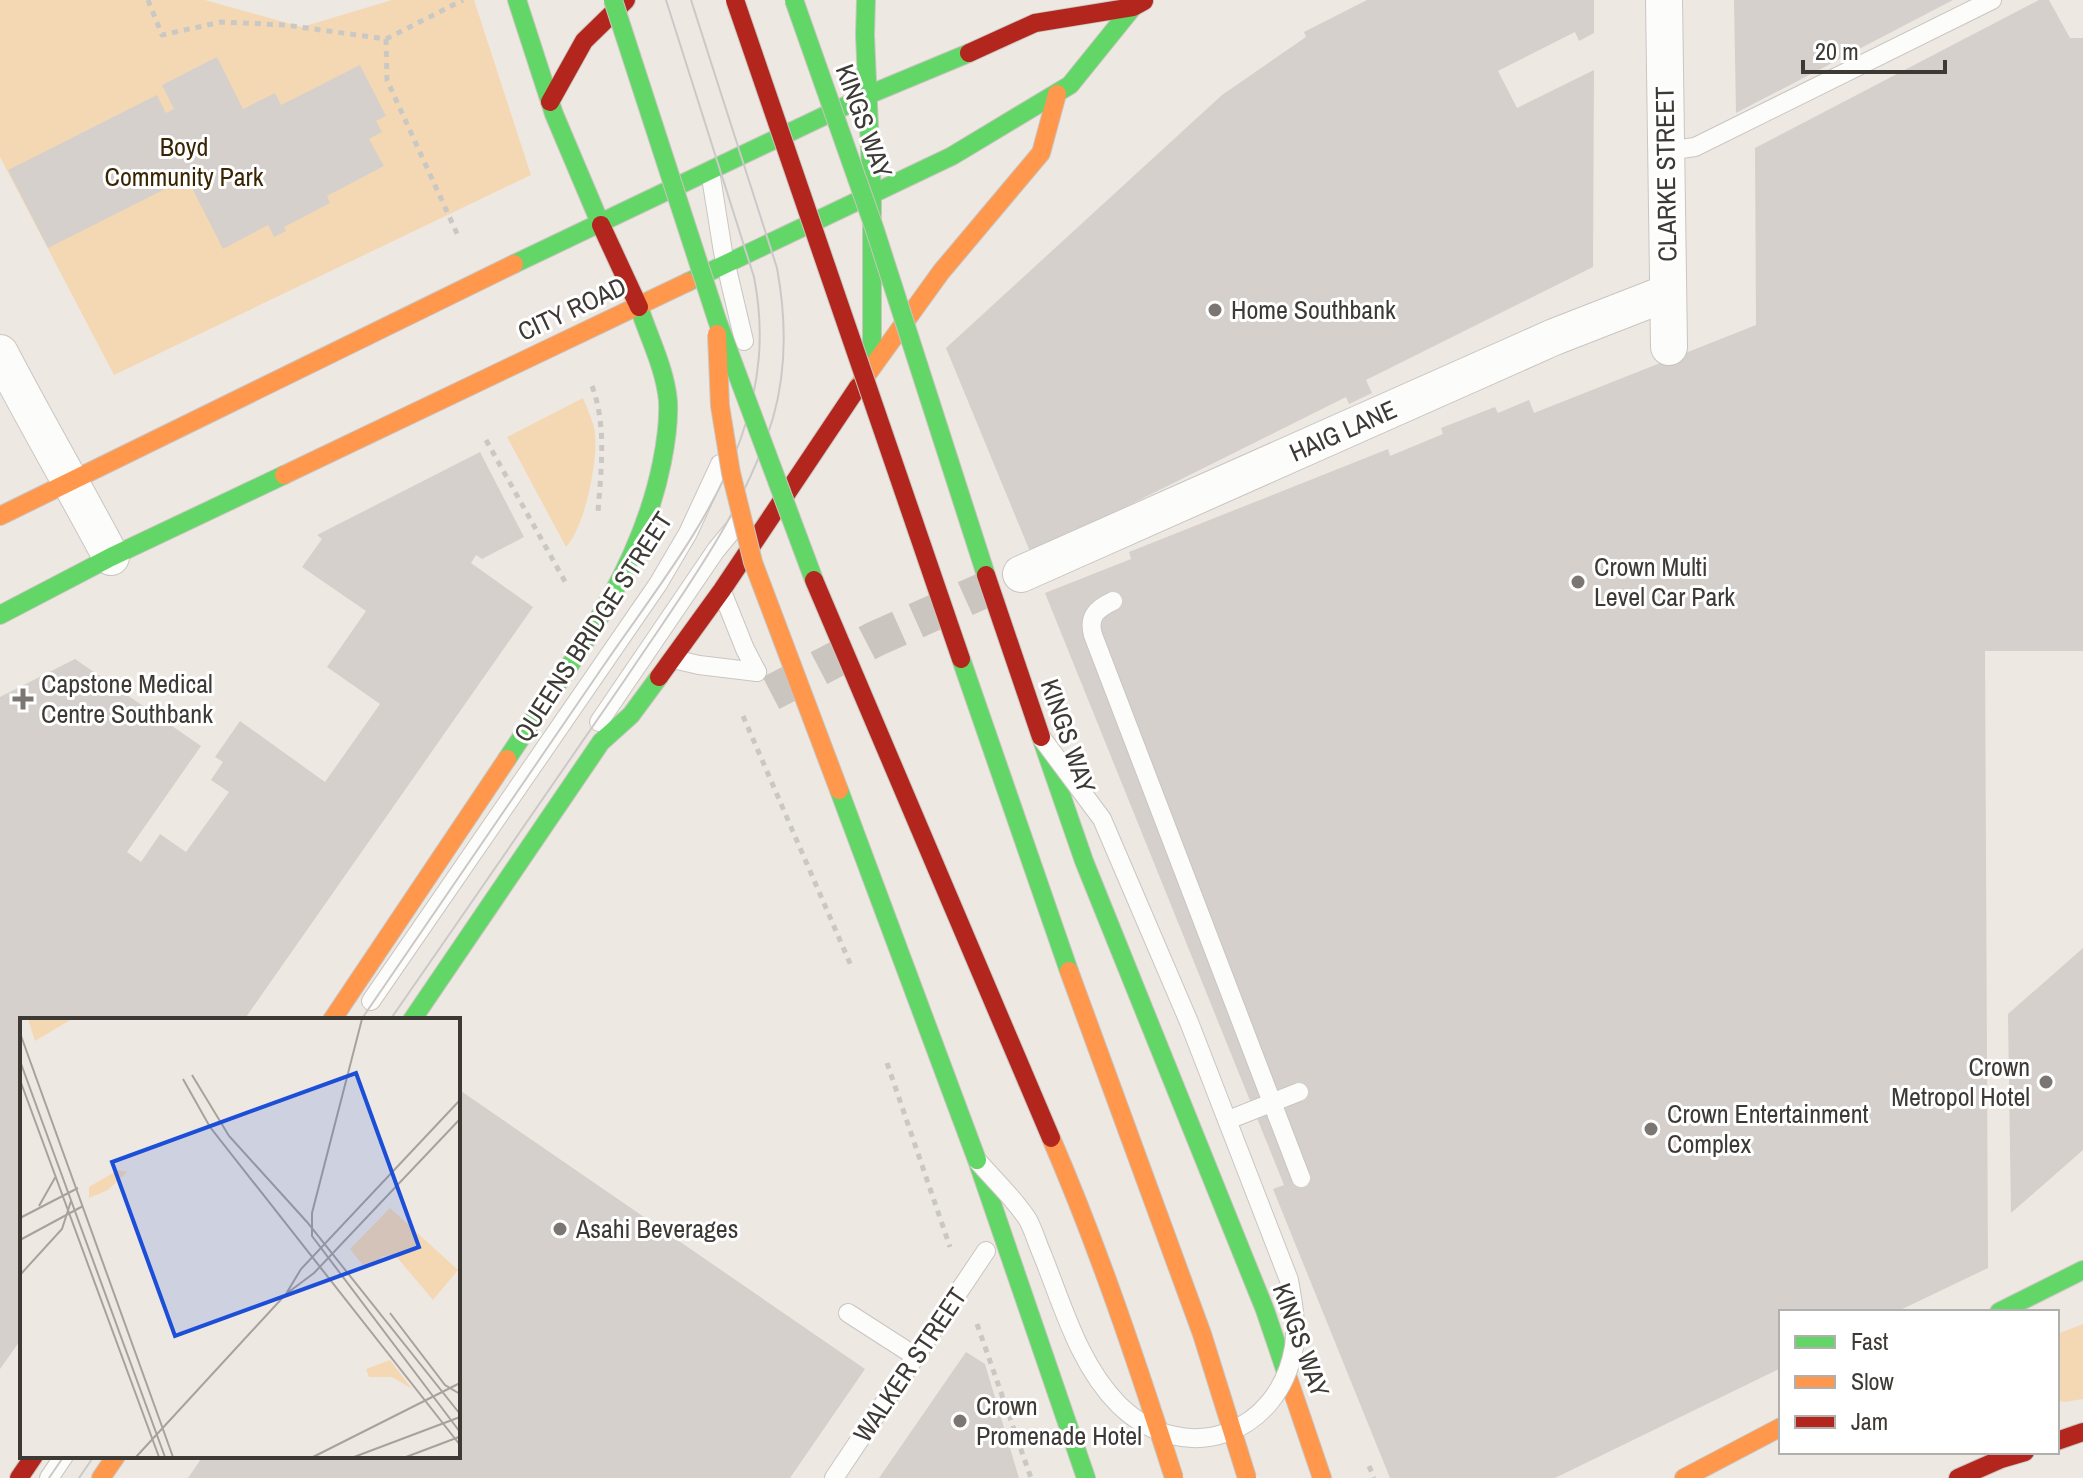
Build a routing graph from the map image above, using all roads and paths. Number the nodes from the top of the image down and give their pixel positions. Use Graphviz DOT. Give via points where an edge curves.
graph roads {
  1 [pos="148,0"];
  2 [pos="463,0"];
  3 [pos="517,0"];
  4 [pos="613,0"];
  5 [pos="626,0"];
  6 [pos="735,0"];
  7 [pos="794,0"];
  8 [pos="866,0"];
  9 [pos="1664,0"];
  10 [pos="1992,0"];
  11 [pos="1139,3"];
  12 [pos="386,39"];
  13 [pos="1057,94"];
  14 [pos="868,95"];
  15 [pos="550,102"];
  16 [pos="1666,151"];
  17 [pos="710,171"];
  18 [pos="872,196"];
  19 [pos="601,225"];
  20 [pos="459,238"];
  21 [pos="726,266"];
  22 [pos="1667,293"];
  23 [pos="639,307"];
  24 [pos="717,320"];
  25 [pos="1669,347"];
  26 [pos="0,353"];
  27 [pos="872,366"];
  28 [pos="592,386"];
  29 [pos="486,440"];
  30 [pos="70,481"];
  31 [pos="791,484"];
  32 [pos="0,516"];
  33 [pos="597,523"];
  34 [pos="111,557"];
  35 [pos="573,574"];
  36 [pos="1021,574"];
  37 [pos="722,590"];
  38 [pos="1113,601"];
  39 [pos="0,615"];
  40 [pos="672,659"];
  41 [pos="743,716"];
  42 [pos="1041,737"];
  43 [pos="853,971"];
  44 [pos="361,1015"];
  45 [pos="333,1018"];
  46 [pos="394,1018"];
  47 [pos="413,1018"];
  48 [pos="886,1059"];
  49 [pos="1299,1092"];
  50 [pos="1228,1120"];
  51 [pos="977,1160"];
  52 [pos="1301,1178"];
  53 [pos="986,1251"];
  54 [pos="2083,1270"];
  55 [pos="963,1285"];
  56 [pos="2003,1310"];
  57 [pos="848,1313"];
  58 [pos="915,1356"];
  59 [pos="1779,1428"];
  60 [pos="2083,1432"];
  61 [pos="2059,1440"];
  62 [pos="2000,1456"];
  63 [pos="33,1458"];
  64 [pos="63,1458"];
  65 [pos="95,1458"];
  66 [pos="115,1458"];
  67 [pos="19,1478"];
  68 [pos="49,1478"];
  69 [pos="81,1478"];
  70 [pos="101,1478"];
  71 [pos="834,1478"];
  72 [pos="1031,1478"];
  73 [pos="1086,1478"];
  74 [pos="1174,1478"];
  75 [pos="1247,1478"];
  76 [pos="1322,1478"];
  77 [pos="1684,1478"];
  78 [pos="1958,1478"];
  1 -- 12 [label="path" via="162,35 221,22"];
  2 -- 12 [label="path"];
  3 -- 15 [label="main road"];
  4 -- 24 [label="main road, bridge"];
  5 -- 15 [label="main road" via="584,41"];
  6 -- 75 [label="main road, bridge" via="1086,1017 1202,1334"];
  7 -- 42 [label="main road, KINGS WAY, bridge"];
  8 -- 14 [label="main road"];
  9 -- 16 [label="street, CLARKE STREET"];
  10 -- 16 [label="lane" via="1695,147"];
  11 -- 13 [label="main road, CITY ROAD"];
  11 -- 14 [label="main road, CITY ROAD" via="1035,23"];
  12 -- 20 [label="path" via="387,80"];
  13 -- 18 [label="main road, CITY ROAD"];
  13 -- 27 [label="main road" via="1041,153 941,272"];
  14 -- 17 [label="main road, CITY ROAD"];
  14 -- 18 [label="main road"];
  15 -- 19 [label="main road"];
  16 -- 22 [label="street, CLARKE STREET"];
  17 -- 19 [label="main road, CITY ROAD"];
  17 -- 21 [label="lane, QUEENS BRIDGE STREET"];
  18 -- 21 [label="main road, CITY ROAD"];
  18 -- 27 [label="main road"];
  19 -- 23 [label="main road, QUEENS BRIDGE STREET"];
  19 -- 30 [label="main road, CITY ROAD"];
  21 -- 23 [label="main road, CITY ROAD"];
  21 -- 44 [label="lane, QUEENS BRIDGE STREET" via="745,345 743,376 729,440 701,508 658,584"];
  22 -- 25 [label="street, CLARKE STREET"];
  22 -- 36 [label="street, HAIG LANE" via="1554,337"];
  23 -- 34 [label="main road, CITY ROAD"];
  23 -- 45 [label="main road, QUEENS BRIDGE STREET" via="665,384 668,420 661,470 640,544 612,599"];
  24 -- 51 [label="main road, bridge" via="720,406 753,562"];
  24 -- 74 [label="main road, bridge" via="834,630 1078,1200"];
  26 -- 30 [label="street"];
  27 -- 31 [label="main road"];
  28 -- 33 [label="path" via="600,407"];
  29 -- 35 [label="path" via="567,586"];
  30 -- 32 [label="main road, CITY ROAD"];
  30 -- 34 [label="street"];
  31 -- 37 [label="main road"];
  31 -- 46 [label="lane" via="756,504 716,550"];
  34 -- 39 [label="main road, CITY ROAD"];
  37 -- 40 [label="main road"];
  37 -- 40 [label="lane" via="757,672"];
  38 -- 52 [label="lane, bridge" via="1099,607 1092,618 1093,635"];
  40 -- 47 [label="main road" via="631,715 601,742"];
  41 -- 43 [label="path"];
  42 -- 50 [label="lane, bridge" via="1102,819"];
  42 -- 76 [label="main road, KINGS WAY" via="1084,861 1265,1310"];
  48 -- 55 [label="path"];
  49 -- 50 [label="lane, bridge"];
  50 -- 51 [label="lane, bridge" via="1289,1280 1296,1327 1289,1366 1267,1404 1236,1431 1211,1438 1162,1432 1122,1407 1099,1383 1027,1220"];
  51 -- 73 [label="main road"];
  53 -- 55 [label="lane, WALKER STREET"];
  54 -- 56 [label="main road"];
  55 -- 58 [label="lane, WALKER STREET"];
  55 -- 72 [label="path"];
  57 -- 58 [label="lane"];
  58 -- 71 [label="lane, WALKER STREET"];
  59 -- 77 [label="main road"];
  60 -- 61 [label="main road"];
  62 -- 78 [label="main road"];
  63 -- 67 [label="main road"];
  64 -- 68 [label="lane"];
  65 -- 69 [label="lane"];
  66 -- 70 [label="main road"];
}
